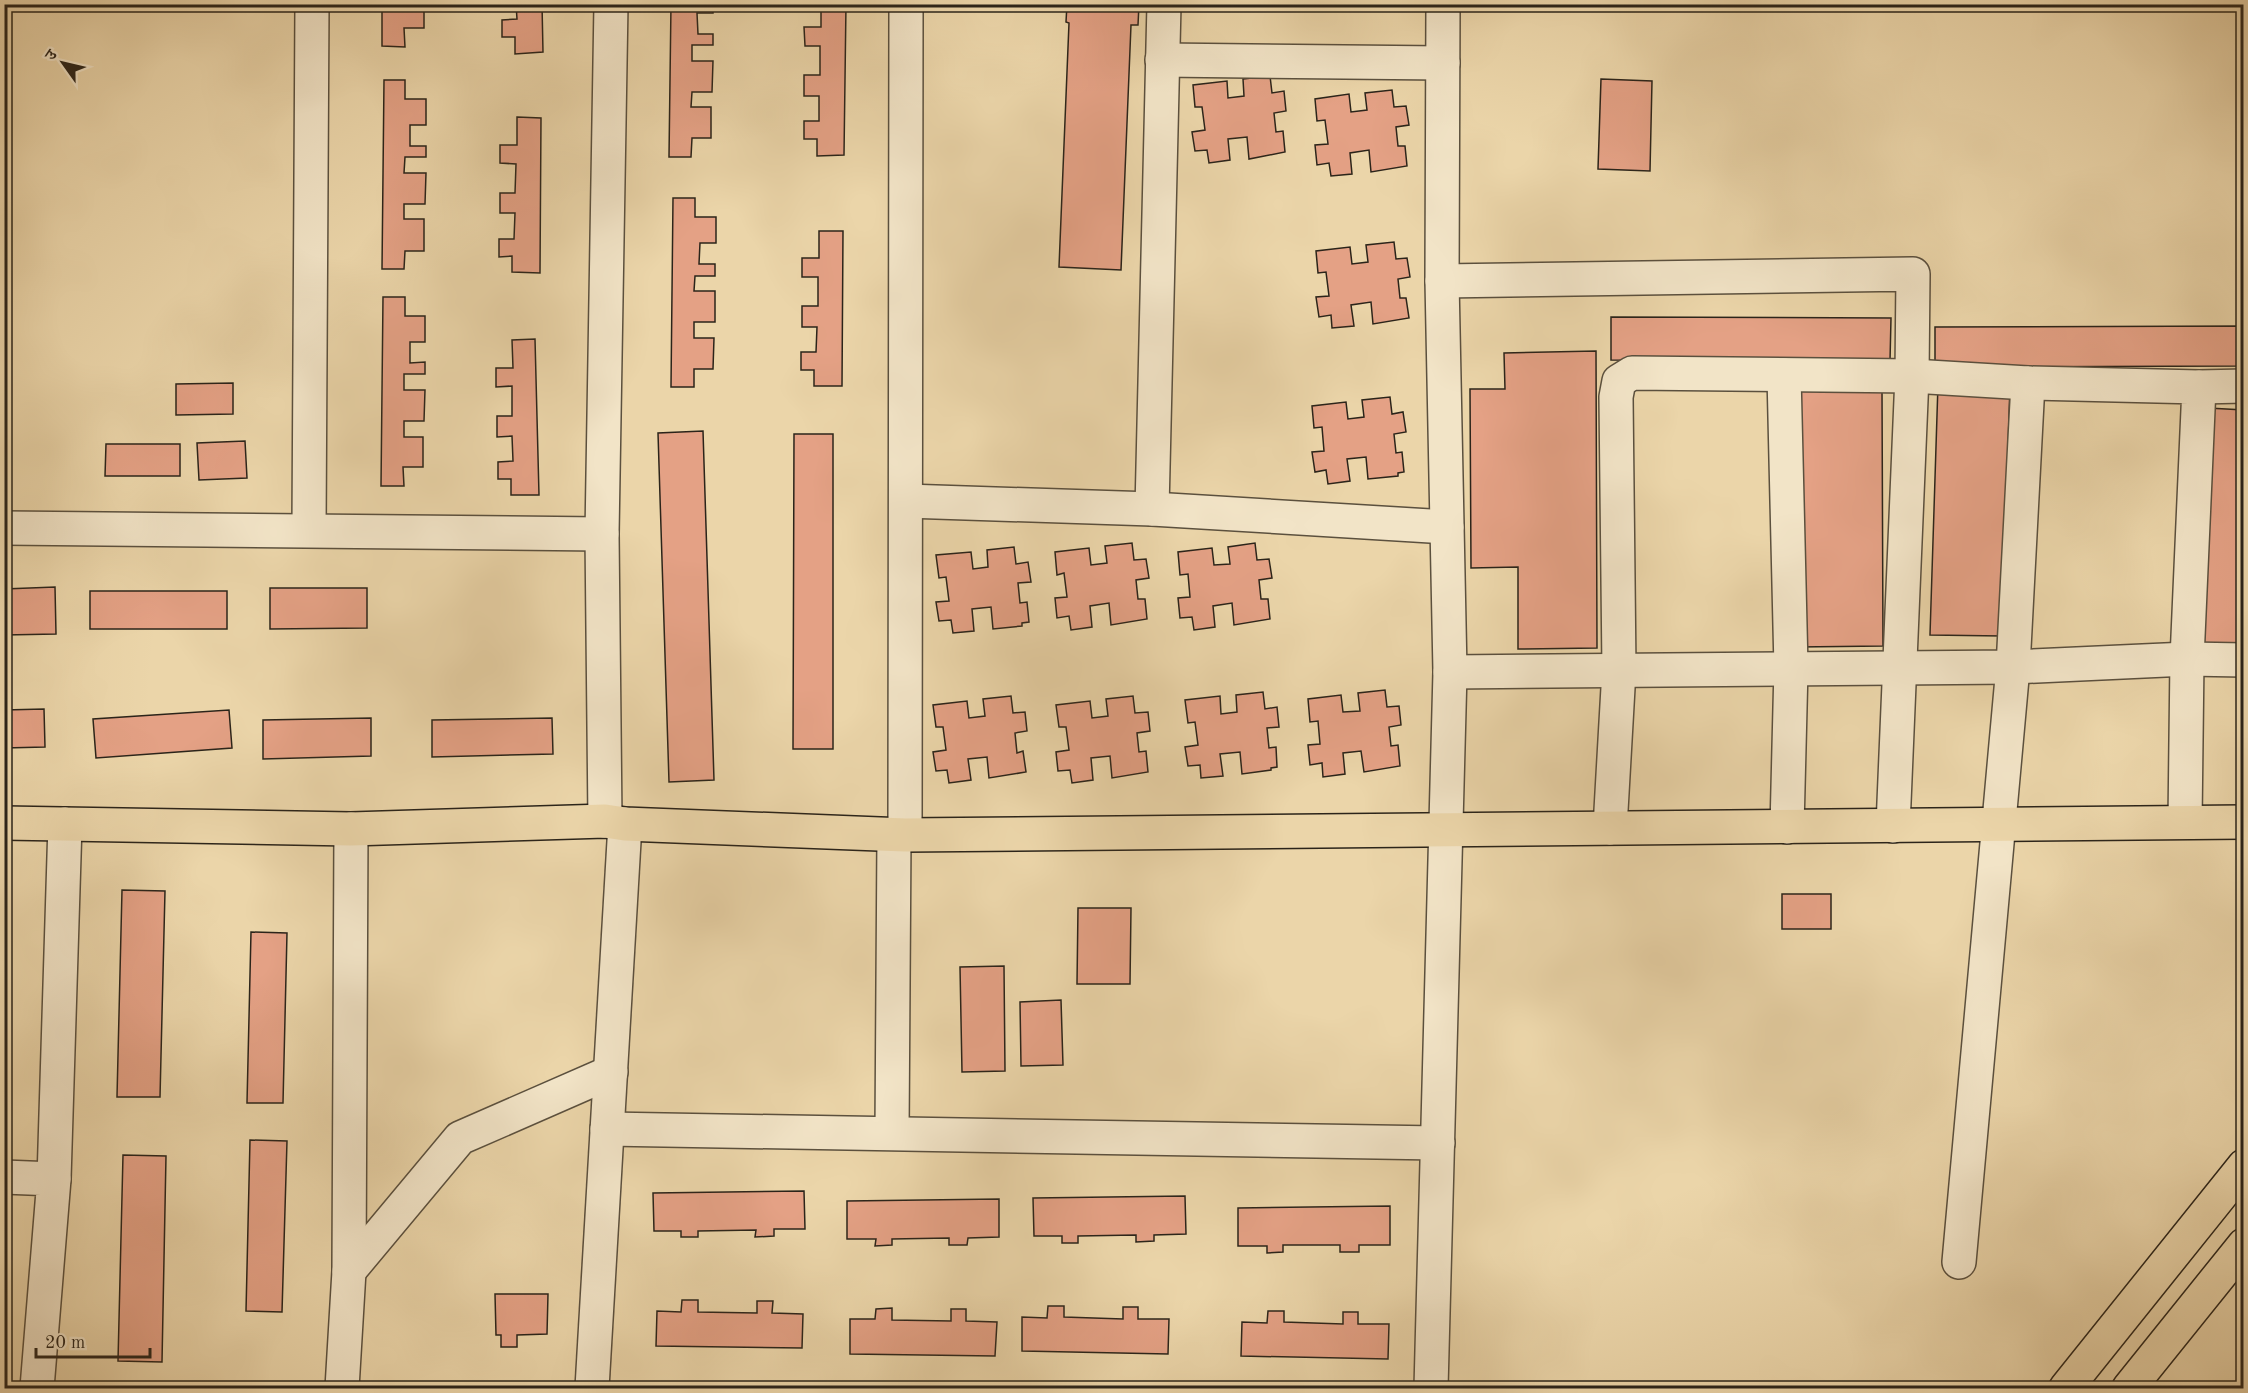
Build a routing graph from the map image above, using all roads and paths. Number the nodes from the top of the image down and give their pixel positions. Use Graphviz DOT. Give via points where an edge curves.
graph roads {
  1 [pos="312,4"];
  2 [pos="611,4"];
  3 [pos="906,4"];
  4 [pos="1164,4"];
  5 [pos="1443,4"];
  6 [pos="1162,60"];
  7 [pos="1443,63"];
  8 [pos="1442,281"];
  9 [pos="1784,375"];
  10 [pos="1912,376"];
  11 [pos="2028,383"];
  12 [pos="2244,386"];
  13 [pos="2199,387"];
  14 [pos="906,501"];
  15 [pos="1152,509"];
  16 [pos="1447,527"];
  17 [pos="4,528"];
  18 [pos="309,529"];
  19 [pos="602,534"];
  20 [pos="2187,658"];
  21 [pos="2244,660"];
  22 [pos="2013,667"];
  23 [pos="1791,668"];
  24 [pos="1901,668"];
  25 [pos="1619,670"];
  26 [pos="1450,672"];
  27 [pos="615,822"];
  28 [pos="2185,822"];
  29 [pos="2244,822"];
  30 [pos="4,823"];
  31 [pos="65,824"];
  32 [pos="1997,825"];
  33 [pos="1893,826"];
  34 [pos="1787,827"];
  35 [pos="1610,828"];
  36 [pos="351,829"];
  37 [pos="1448,830"];
  38 [pos="900,835"];
  39 [pos="611,1071"];
  40 [pos="607,1129"];
  41 [pos="892,1133"];
  42 [pos="1438,1143"];
  43 [pos="2244,1166"];
  44 [pos="4,1177"];
  45 [pos="54,1179"];
  46 [pos="2244,1245"];
  47 [pos="1959,1262"];
  48 [pos="349,1271"];
  49 [pos="37,1389"];
  50 [pos="342,1389"];
  51 [pos="592,1389"];
  52 [pos="1431,1389"];
  53 [pos="2066,1389"];
  54 [pos="2129,1389"];
  1 -- 18 [label="street"];
  2 -- 19 [label="street"];
  3 -- 14 [label="street"];
  4 -- 6 [label="street"];
  5 -- 7 [label="street"];
  6 -- 7 [label="street"];
  6 -- 15 [label="street"];
  7 -- 8 [label="street"];
  8 -- 10 [label="street" via="1913,274"];
  8 -- 16 [label="street"];
  9 -- 10 [label="street"];
  9 -- 23 [label="street"];
  9 -- 25 [label="street" via="1632,373 1619,381"];
  10 -- 11 [label="street"];
  10 -- 24 [label="street"];
  11 -- 13 [label="street"];
  11 -- 22 [label="street"];
  12 -- 13 [label="street"];
  13 -- 20 [label="street"];
  14 -- 15 [label="street"];
  14 -- 38 [label="street"];
  15 -- 16 [label="street"];
  16 -- 26 [label="street"];
  17 -- 18 [label="street"];
  18 -- 19 [label="street"];
  19 -- 27 [label="street"];
  20 -- 21 [label="street"];
  20 -- 22 [label="street"];
  20 -- 28 [label="street"];
  22 -- 24 [label="street"];
  22 -- 32 [label="street"];
  23 -- 24 [label="street"];
  23 -- 25 [label="street"];
  23 -- 34 [label="street"];
  24 -- 33 [label="street"];
  25 -- 26 [label="street"];
  25 -- 35 [label="street"];
  26 -- 37 [label="street"];
  27 -- 36 [label="main road"];
  27 -- 38 [label="main road"];
  27 -- 39 [label="street"];
  28 -- 29 [label="main road"];
  28 -- 32 [label="main road"];
  30 -- 31 [label="main road"];
  31 -- 36 [label="main road"];
  31 -- 45 [label="street"];
  32 -- 33 [label="main road"];
  32 -- 47 [label="street"];
  33 -- 34 [label="main road"];
  34 -- 35 [label="main road"];
  35 -- 37 [label="main road"];
  36 -- 48 [label="street"];
  37 -- 38 [label="main road"];
  37 -- 42 [label="street"];
  38 -- 41 [label="street"];
  39 -- 40 [label="street"];
  39 -- 48 [label="street" via="460,1138"];
  40 -- 41 [label="street"];
  40 -- 51 [label="street"];
  41 -- 42 [label="street"];
  42 -- 52 [label="street"];
  43 -- 53 [label="main road"];
  44 -- 45 [label="street"];
  45 -- 49 [label="street"];
  46 -- 54 [label="main road"];
  48 -- 50 [label="street"];
}
